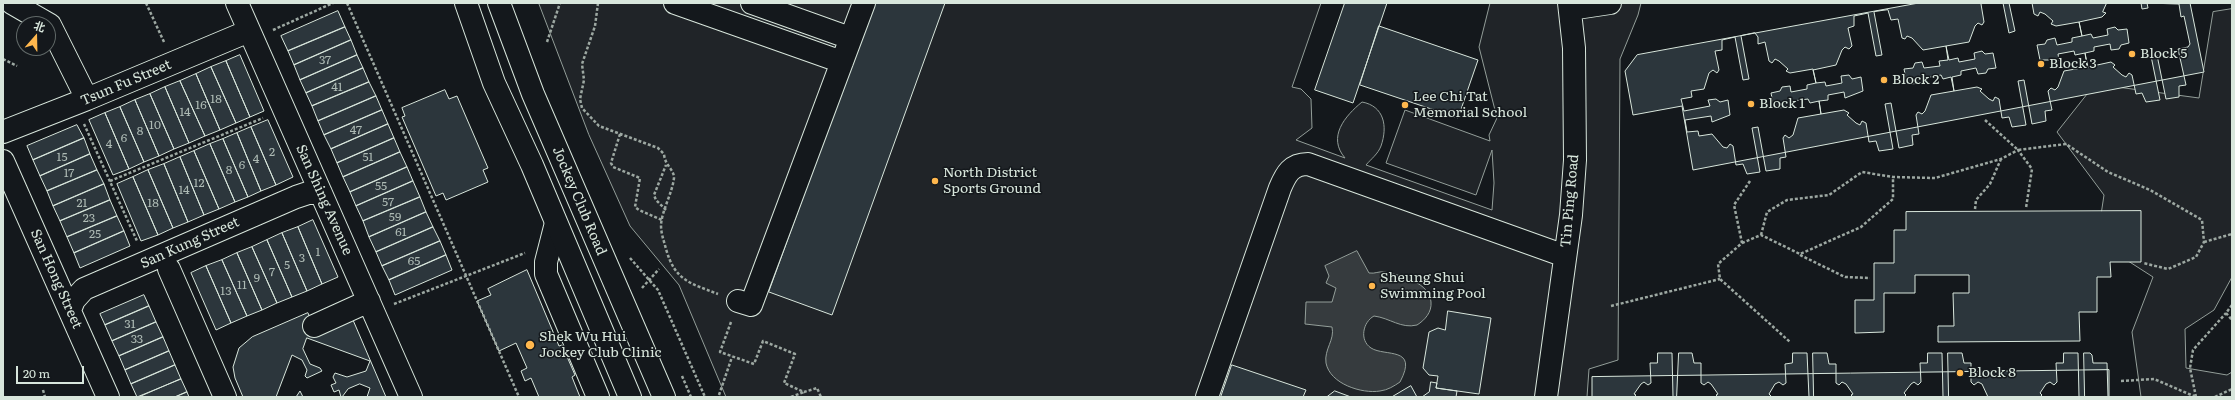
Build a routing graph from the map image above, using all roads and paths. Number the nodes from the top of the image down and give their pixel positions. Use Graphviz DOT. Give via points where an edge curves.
graph roads {
  1 [pos="12,3"];
  2 [pos="146,3"];
  3 [pos="237,3"];
  4 [pos="333,3"];
  5 [pos="347,3"];
  6 [pos="466,3"];
  7 [pos="499,3"];
  8 [pos="560,3"];
  9 [pos="598,3"];
  10 [pos="675,3"];
  11 [pos="752,3"];
  12 [pos="864,3"];
  13 [pos="1610,3"];
  14 [pos="1570,6"];
  15 [pos="248,31"];
  16 [pos="271,31"];
  17 [pos="850,38"];
  18 [pos="547,42"];
  19 [pos="166,45"];
  20 [pos="3,59"];
  21 [pos="842,62"];
  22 [pos="17,66"];
  23 [pos="84,109"];
  24 [pos="270,115"];
  25 [pos="1985,120"];
  26 [pos="3,132"];
  27 [pos="620,134"];
  28 [pos="2018,150"];
  29 [pos="2001,159"];
  30 [pos="3,160"];
  31 [pos="666,165"];
  32 [pos="1893,177"];
  33 [pos="110,181"];
  34 [pos="1750,181"];
  35 [pos="321,193"];
  36 [pos="2026,208"];
  37 [pos="1975,209"];
  38 [pos="666,210"];
  39 [pos="663,220"];
  40 [pos="556,223"];
  41 [pos="2232,234"];
  42 [pos="1761,235"];
  43 [pos="2204,242"];
  44 [pos="1742,243"];
  45 [pos="139,245"];
  46 [pos="529,251"];
  47 [pos="1800,254"];
  48 [pos="628,256"];
  49 [pos="1565,256"];
  50 [pos="2143,263"];
  51 [pos="169,269"];
  52 [pos="659,269"];
  53 [pos="466,276"];
  54 [pos="1870,278"];
  55 [pos="1720,279"];
  56 [pos="645,294"];
  57 [pos="738,301"];
  58 [pos="379,304"];
  59 [pos="2232,305"];
  60 [pos="1611,306"];
  61 [pos="70,310"];
  62 [pos="2226,313"];
  63 [pos="2232,320"];
  64 [pos="314,326"];
  65 [pos="1790,342"];
  66 [pos="732,357"];
  67 [pos="679,370"];
  68 [pos="2121,381"];
  69 [pos="2232,389"];
  70 [pos="43,390"];
  71 [pos="804,392"];
  72 [pos="719,395"];
  73 [pos="45,397"];
  74 [pos="108,397"];
  75 [pos="225,397"];
  76 [pos="411,397"];
  77 [pos="519,397"];
  78 [pos="598,397"];
  79 [pos="630,397"];
  80 [pos="664,397"];
  81 [pos="691,397"];
  82 [pos="705,397"];
  83 [pos="791,397"];
  84 [pos="821,397"];
  85 [pos="1207,397"];
  86 [pos="1546,397"];
  87 [pos="2196,397"];
  88 [pos="2215,397"];
  1 -- 23 [label="street" via="39,17 50,26"];
  2 -- 19 [label="path"];
  3 -- 15 [label="street, San Shing Avenue"];
  4 -- 16 [label="path"];
  5 -- 53 [label="path"];
  6 -- 40 [label="street, Jockey Club Road" via="494,83"];
  7 -- 80 [label="street, Jockey Club Road" via="533,94"];
  8 -- 18 [label="path"];
  9 -- 27 [label="path" via="595,26 582,64 584,80 580,99 582,108 599,126"];
  10 -- 21 [label="street"];
  11 -- 17 [label="street"];
  12 -- 17 [label="street"];
  13 -- 14 [label="street"];
  14 -- 49 [label="street, Tin Ping Road" via="1574,48 1575,160"];
  15 -- 23 [label="street, Tsun Fu Street"];
  15 -- 35 [label="street, San Shing Avenue"];
  17 -- 21 [label="street"];
  20 -- 22 [label="path"];
  21 -- 57 [label="street" via="751,305"];
  23 -- 26 [label="street, Tsun Fu Street"];
  23 -- 33 [label="path"];
  24 -- 33 [label="path"];
  25 -- 28 [label="path"];
  27 -- 31 [label="path" via="658,148 664,154"];
  27 -- 39 [label="path" via="611,163 614,167 640,178 635,207"];
  28 -- 29 [label="path"];
  28 -- 36 [label="path" via="2032,169"];
  28 -- 43 [label="path" via="2066,144 2108,172 2150,190 2202,220"];
  29 -- 32 [label="path" via="1934,178"];
  29 -- 37 [label="path" via="1990,184 1976,200"];
  30 -- 61 [label="street, San Hong Street"];
  31 -- 38 [label="path" via="674,172"];
  31 -- 38 [label="path" via="654,195"];
  32 -- 42 [label="path" via="1862,172 1829,195 1788,200 1767,212"];
  32 -- 47 [label="path" via="1893,199 1861,227"];
  33 -- 45 [label="path"];
  34 -- 44 [label="path" via="1734,205"];
  35 -- 58 [label="street, San Shing Avenue"];
  35 -- 61 [label="street, San Kung Street" via="308,193 296,197 84,289 76,296"];
  38 -- 39 [label="path"];
  39 -- 57 [label="path" via="661,234 672,268 692,284"];
  40 -- 78 [label="street" via="546,262 546,274"];
  40 -- 79 [label="street, Jockey Club Road"];
  41 -- 43 [label="path"];
  42 -- 44 [label="path"];
  42 -- 47 [label="path"];
  43 -- 50 [label="path" via="2196,257 2168,269"];
  44 -- 55 [label="path" via="1718,264"];
  46 -- 53 [label="path"];
  47 -- 54 [label="path" via="1845,277"];
  48 -- 82 [label="path" via="658,290"];
  49 -- 85 [label="street" via="1308,164 1299,164 1286,174 1280,188"];
  49 -- 86 [label="street, Tin Ping Road"];
  51 -- 75 [label="street"];
  52 -- 56 [label="path" via="642,287"];
  53 -- 58 [label="path"];
  53 -- 77 [label="path"];
  55 -- 60 [label="path"];
  55 -- 65 [label="path"];
  57 -- 66 [label="path" via="720,352"];
  58 -- 64 [label="street"];
  58 -- 76 [label="street, San Shing Avenue"];
  59 -- 62 [label="path"];
  61 -- 74 [label="street, San Hong Street"];
  62 -- 63 [label="path"];
  62 -- 87 [label="path" via="2193,350 2190,368"];
  66 -- 71 [label="path" via="754,364 763,341 796,354 784,383"];
  66 -- 72 [label="path"];
  67 -- 81 [label="path"];
  68 -- 87 [label="path" via="2154,379"];
  69 -- 88 [label="path"];
  70 -- 73 [label="path"];
  71 -- 83 [label="path"];
  71 -- 84 [label="path" via="817,388"];
}
